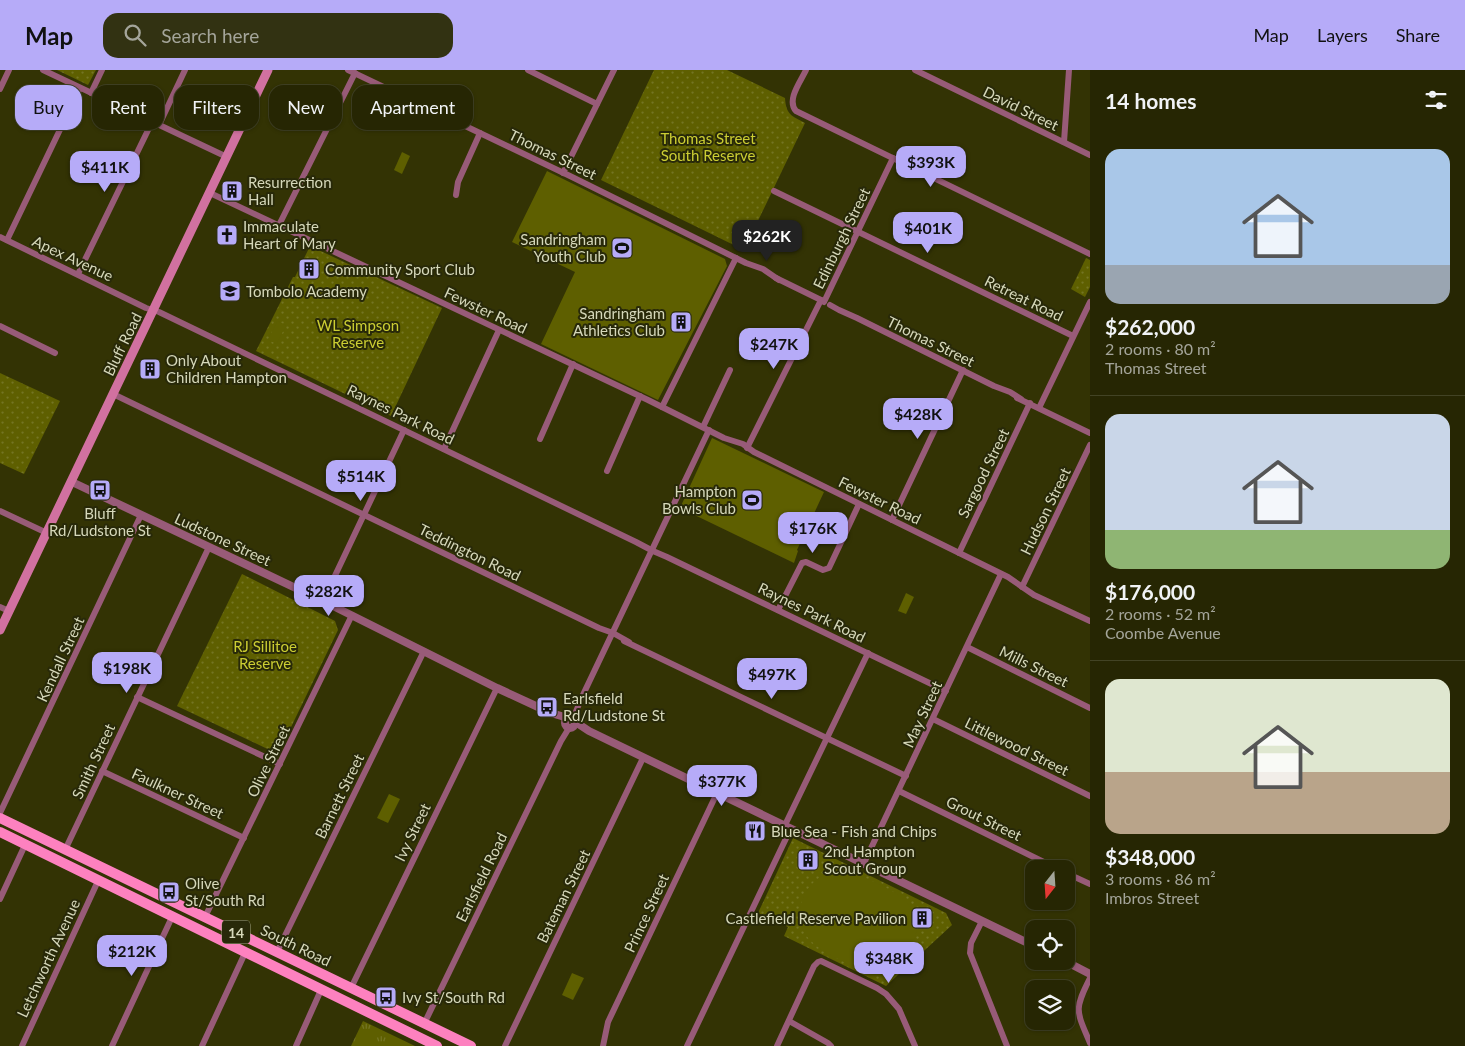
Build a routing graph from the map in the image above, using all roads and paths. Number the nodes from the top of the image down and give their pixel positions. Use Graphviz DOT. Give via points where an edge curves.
graph roads {
  1 [pos="9,70"];
  2 [pos="43,70"];
  3 [pos="102,70"];
  4 [pos="185,70"];
  5 [pos="268,70"];
  6 [pos="348,70"];
  7 [pos="528,70"];
  8 [pos="614,70"];
  9 [pos="806,70"];
  10 [pos="915,70"];
  11 [pos="1069,70"];
  12 [pos="355,73"];
  13 [pos="74,85"];
  14 [pos="95,85"];
  15 [pos="0,89"];
  16 [pos="82,89"];
  17 [pos="92,93"];
  18 [pos="597,104"];
  19 [pos="164,114"];
  20 [pos="164,127"];
  21 [pos="59,130"];
  22 [pos="148,130"];
  23 [pos="480,133"];
  24 [pos="1064,142"];
  25 [pos="1090,154"];
  26 [pos="227,157"];
  27 [pos="893,158"];
  28 [pos="563,173"];
  29 [pos="774,191"];
  30 [pos="210,193"];
  31 [pos="456,195"];
  32 [pos="279,225"];
  33 [pos="858,232"];
  34 [pos="3,239"];
  35 [pos="1090,254"];
  36 [pos="736,258"];
  37 [pos="78,274"];
  38 [pos="825,302"];
  39 [pos="1090,302"];
  40 [pos="154,310"];
  41 [pos="1088,313"];
  42 [pos="0,326"];
  43 [pos="499,330"];
  44 [pos="1073,336"];
  45 [pos="55,353"];
  46 [pos="573,364"];
  47 [pos="730,370"];
  48 [pos="963,370"];
  49 [pos="113,394"];
  50 [pos="640,396"];
  51 [pos="1030,403"];
  52 [pos="662,407"];
  53 [pos="1039,408"];
  54 [pos="706,428"];
  55 [pos="404,430"];
  56 [pos="1090,433"];
  57 [pos="540,439"];
  58 [pos="1090,445"];
  59 [pos="747,448"];
  60 [pos="444,449"];
  61 [pos="607,471"];
  62 [pos="72,482"];
  63 [pos="859,504"];
  64 [pos="0,511"];
  65 [pos="141,515"];
  66 [pos="364,515"];
  67 [pos="892,520"];
  68 [pos="47,533"];
  69 [pos="209,547"];
  70 [pos="653,550"];
  71 [pos="959,552"];
  72 [pos="1002,574"];
  73 [pos="1022,587"];
  74 [pos="323,601"];
  75 [pos="0,607"];
  76 [pos="778,610"];
  77 [pos="9,611"];
  78 [pos="1090,611"];
  79 [pos="352,616"];
  80 [pos="1088,620"];
  81 [pos="0,630"];
  82 [pos="612,634"];
  83 [pos="967,647"];
  84 [pos="424,651"];
  85 [pos="868,653"];
  86 [pos="497,688"];
  87 [pos="946,691"];
  88 [pos="137,697"];
  89 [pos="1090,708"];
  90 [pos="933,719"];
  91 [pos="569,723"];
  92 [pos="827,738"];
  93 [pos="643,758"];
  94 [pos="280,764"];
  95 [pos="102,771"];
  96 [pos="906,776"];
  97 [pos="899,790"];
  98 [pos="717,793"];
  99 [pos="1090,796"];
  100 [pos="0,813"];
  101 [pos="0,818"];
  102 [pos="788,826"];
  103 [pos="0,832"];
  104 [pos="244,838"];
  105 [pos="25,845"];
  106 [pos="65,850"];
  107 [pos="1040,860"];
  108 [pos="864,863"];
  109 [pos="1075,877"];
  110 [pos="98,881"];
  111 [pos="1090,884"];
  112 [pos="0,899"];
  113 [pos="172,917"];
  114 [pos="205,918"];
  115 [pos="982,921"];
  116 [pos="199,930"];
  117 [pos="1025,942"];
  118 [pos="277,952"];
  119 [pos="245,953"];
  120 [pos="1075,966"];
  121 [pos="1090,974"];
  122 [pos="1090,978"];
  123 [pos="351,988"];
  124 [pos="321,990"];
  125 [pos="789,1021"];
  126 [pos="424,1024"];
  127 [pos="418,1037"];
  128 [pos="1090,1042"];
  129 [pos="22,1046"];
  130 [pos="112,1046"];
  131 [pos="202,1046"];
  132 [pos="296,1046"];
  133 [pos="437,1046"];
  134 [pos="471,1046"];
  135 [pos="505,1046"];
  136 [pos="603,1046"];
  137 [pos="687,1046"];
  138 [pos="777,1046"];
  139 [pos="831,1046"];
  140 [pos="915,1046"];
  141 [pos="1007,1046"];
  1 -- 15 [label="street"];
  2 -- 13 [label="street"];
  3 -- 14 [label="street"];
  4 -- 19 [label="street"];
  5 -- 26 [label="main road, Bluff Road"];
  6 -- 12 [label="street, Thomas Street"];
  7 -- 18 [label="street"];
  8 -- 18 [label="street"];
  9 -- 27 [label="street" via="792,98 796,111"];
  10 -- 24 [label="street, David Street"];
  11 -- 24 [label="street"];
  12 -- 23 [label="street, Thomas Street"];
  12 -- 32 [label="street"];
  16 -- 17 [label="street"];
  18 -- 28 [label="street"];
  20 -- 26 [label="street"];
  21 -- 34 [label="street"];
  22 -- 37 [label="street"];
  23 -- 28 [label="street, Thomas Street"];
  23 -- 31 [label="street" via="458,182"];
  24 -- 25 [label="street, David Street"];
  26 -- 30 [label="main road, Bluff Road"];
  27 -- 33 [label="street, Edinburgh Street"];
  27 -- 35 [label="street"];
  28 -- 36 [label="street, Thomas Street"];
  29 -- 33 [label="street, Retreat Road"];
  30 -- 32 [label="street, Fewster Road"];
  30 -- 40 [label="main road, Bluff Road"];
  32 -- 43 [label="street, Fewster Road"];
  33 -- 38 [label="street, Edinburgh Street"];
  33 -- 44 [label="street, Retreat Road"];
  34 -- 37 [label="street, Apex Avenue"];
  36 -- 38 [label="street, Thomas Street"];
  36 -- 52 [label="street"];
  37 -- 40 [label="street, Apex Avenue"];
  38 -- 48 [label="street, Thomas Street"];
  38 -- 59 [label="street, Edinburgh Street"];
  39 -- 41 [label="street"];
  40 -- 49 [label="main road, Bluff Road"];
  40 -- 55 [label="street, Raynes Park Road"];
  41 -- 44 [label="street"];
  42 -- 45 [label="street"];
  43 -- 46 [label="street, Fewster Road"];
  43 -- 60 [label="street"];
  44 -- 53 [label="street"];
  46 -- 50 [label="street, Fewster Road"];
  46 -- 57 [label="street"];
  47 -- 54 [label="street, Earlsfield Road"];
  48 -- 51 [label="street, Thomas Street"];
  48 -- 67 [label="street"];
  49 -- 62 [label="main road, Bluff Road"];
  49 -- 66 [label="street, Teddington Road"];
  50 -- 52 [label="street, Fewster Road"];
  50 -- 61 [label="street"];
  51 -- 53 [label="street, Thomas Street"];
  51 -- 71 [label="street, Sargood Street"];
  52 -- 54 [label="street, Fewster Road"];
  53 -- 56 [label="street, Thomas Street"];
  54 -- 59 [label="street, Fewster Road"];
  54 -- 70 [label="street, Earlsfield Road"];
  55 -- 60 [label="street, Raynes Park Road"];
  55 -- 66 [label="street"];
  58 -- 73 [label="street, Hudson Street"];
  59 -- 63 [label="street, Fewster Road"];
  60 -- 70 [label="street, Raynes Park Road"];
  62 -- 65 [label="street, Ludstone Street"];
  62 -- 68 [label="main road, Bluff Road"];
  63 -- 67 [label="street, Fewster Road"];
  63 -- 76 [label="street" via="827,570 802,563"];
  64 -- 68 [label="street"];
  65 -- 69 [label="street, Ludstone Street"];
  65 -- 100 [label="street, Kendall Street"];
  66 -- 74 [label="street"];
  66 -- 82 [label="street, Teddington Road"];
  67 -- 71 [label="street, Fewster Road"];
  68 -- 77 [label="main road, Bluff Road"];
  69 -- 74 [label="street, Ludstone Street"];
  69 -- 88 [label="street, Smith Street"];
  70 -- 76 [label="street, Raynes Park Road"];
  70 -- 82 [label="street, Earlsfield Road"];
  71 -- 72 [label="street, Fewster Road"];
  72 -- 73 [label="street, Fewster Road"];
  72 -- 83 [label="street, May Street"];
  73 -- 80 [label="street, Fewster Road"];
  74 -- 79 [label="street, Ludstone Street"];
  75 -- 77 [label="street"];
  76 -- 85 [label="street, Raynes Park Road"];
  77 -- 81 [label="main road, Bluff Road"];
  78 -- 80 [label="street"];
  79 -- 84 [label="street, Ludstone Street"];
  79 -- 94 [label="street, Olive Street"];
  82 -- 91 [label="street, Earlsfield Road"];
  82 -- 92 [label="street, Teddington Road"];
  83 -- 87 [label="street, May Street"];
  83 -- 89 [label="street, Mills Street"];
  84 -- 86 [label="street, Ludstone Street"];
  84 -- 118 [label="street, Barnett Street"];
  85 -- 87 [label="street, Raynes Park Road"];
  85 -- 92 [label="street"];
  86 -- 91 [label="street, Ludstone Street"];
  86 -- 123 [label="street, Ivy Street"];
  87 -- 90 [label="street, May Street"];
  88 -- 94 [label="street"];
  88 -- 95 [label="street, Smith Street"];
  90 -- 96 [label="street, May Street"];
  90 -- 99 [label="street, Littlewood Street"];
  91 -- 93 [label="street, Ludstone Street"];
  91 -- 126 [label="street, Earlsfield Road"];
  92 -- 96 [label="street, Teddington Road"];
  92 -- 102 [label="street"];
  93 -- 98 [label="street, Ludstone Street"];
  93 -- 135 [label="street, Bateman Street"];
  94 -- 104 [label="street, Olive Street"];
  95 -- 104 [label="street, Faulkner Street"];
  95 -- 106 [label="street, Smith Street"];
  96 -- 97 [label="street, May Street"];
  97 -- 107 [label="street, Grout Street"];
  97 -- 108 [label="street, May Street"];
  98 -- 102 [label="street, Ludstone Street"];
  98 -- 136 [label="street, Prince Street" via="608,1022"];
  101 -- 106 [label="main road, South Road / 14"];
  102 -- 108 [label="street, Ludstone Street"];
  102 -- 137 [label="street"];
  103 -- 105 [label="main road, South Road / 14"];
  104 -- 114 [label="street, Olive Street"];
  105 -- 110 [label="main road, South Road / 14"];
  105 -- 112 [label="street"];
  106 -- 114 [label="main road, South Road / 14"];
  108 -- 115 [label="street, Ludstone Street"];
  109 -- 111 [label="street"];
  110 -- 113 [label="main road, South Road / 14"];
  110 -- 129 [label="street, Letchworth Avenue"];
  113 -- 116 [label="main road, South Road / 14"];
  113 -- 130 [label="street"];
  114 -- 116 [label="main road"];
  114 -- 118 [label="main road, South Road / 14"];
  115 -- 117 [label="street, Ludstone Street"];
  115 -- 141 [label="street" via="971,942 970,953"];
  116 -- 119 [label="main road, South Road / 14"];
  118 -- 123 [label="main road, South Road / 14"];
  119 -- 124 [label="main road, South Road / 14"];
  119 -- 131 [label="street"];
  120 -- 121 [label="street"];
  122 -- 128 [label="street" via="1078,1012"];
  123 -- 126 [label="main road, South Road / 14"];
  124 -- 127 [label="main road, South Road / 14"];
  124 -- 132 [label="street"];
  125 -- 138 [label="street"];
  125 -- 139 [label="street"];
  125 -- 140 [label="street" via="814,966 823,961 886,994 899,1010"];
  126 -- 127 [label="main road"];
  126 -- 134 [label="main road, South Road / 14"];
  127 -- 133 [label="main road, South Road / 14"];
}
